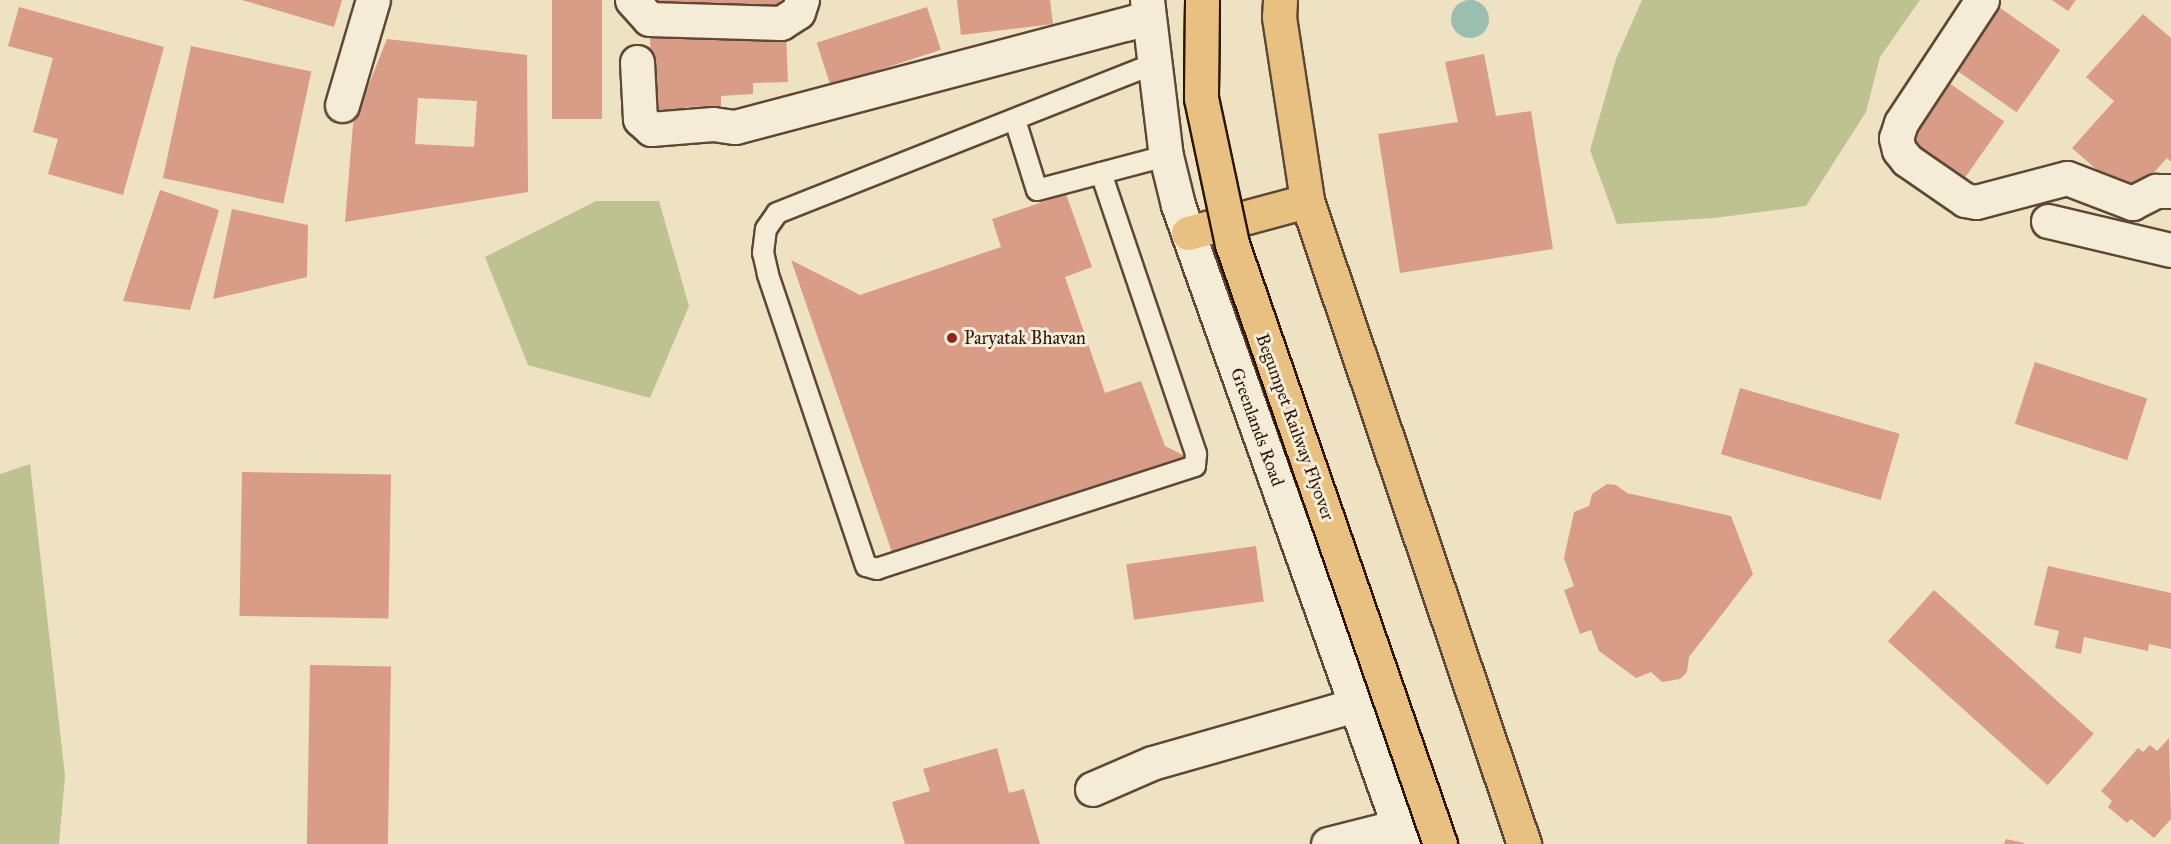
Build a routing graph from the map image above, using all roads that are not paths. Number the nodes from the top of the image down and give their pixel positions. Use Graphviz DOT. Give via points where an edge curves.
graph roads {
  1 [pos="373,0"];
  2 [pos="632,0"];
  3 [pos="802,0"];
  4 [pos="1202,0"];
  5 [pos="1280,0"];
  6 [pos="1982,0"];
  7 [pos="1148,9"];
  8 [pos="637,62"];
  9 [pos="1154,64"];
  10 [pos="342,105"];
  11 [pos="1015,120"];
  12 [pos="1166,156"];
  13 [pos="1101,172"];
  14 [pos="2067,178"];
  15 [pos="2171,192"];
  16 [pos="1307,201"];
  17 [pos="1188,233"];
  18 [pos="2171,250"];
  19 [pos="1355,705"];
  20 [pos="1092,789"];
  21 [pos="1402,835"];
  22 [pos="1328,844"];
  23 [pos="1440,844"];
  24 [pos="1524,844"];
  1 -- 10 [label="street"];
  2 -- 3 [label="street" via="649,19 781,23 798,12"];
  4 -- 23 [label="main road, Begumpet Railway Flyover, bridge" via="1201,98 1232,244"];
  5 -- 16 [label="main road" via="1279,17"];
  6 -- 14 [label="street" via="1901,123 1896,138 1899,150 1965,200 1976,202"];
  7 -- 8 [label="street" via="735,127 713,124 651,129 640,119"];
  7 -- 9 [label="street, Greenlands Road"];
  9 -- 11 [label="lane"];
  9 -- 12 [label="street, Greenlands Road"];
  11 -- 13 [label="lane" via="1037,190"];
  11 -- 13 [label="lane" via="777,213 766,229 763,254 768,274 866,566 877,568 1195,466 1197,454"];
  12 -- 13 [label="lane"];
  12 -- 17 [label="street, Greenlands Road"];
  14 -- 15 [label="street" via="2132,203 2156,191"];
  14 -- 18 [label="street" via="2052,222"];
  16 -- 17 [label="main road"];
  16 -- 24 [label="main road"];
  17 -- 19 [label="street, Greenlands Road"];
  19 -- 20 [label="street" via="1152,763"];
  19 -- 21 [label="street, Greenlands Road"];
  21 -- 22 [label="street"];
}
